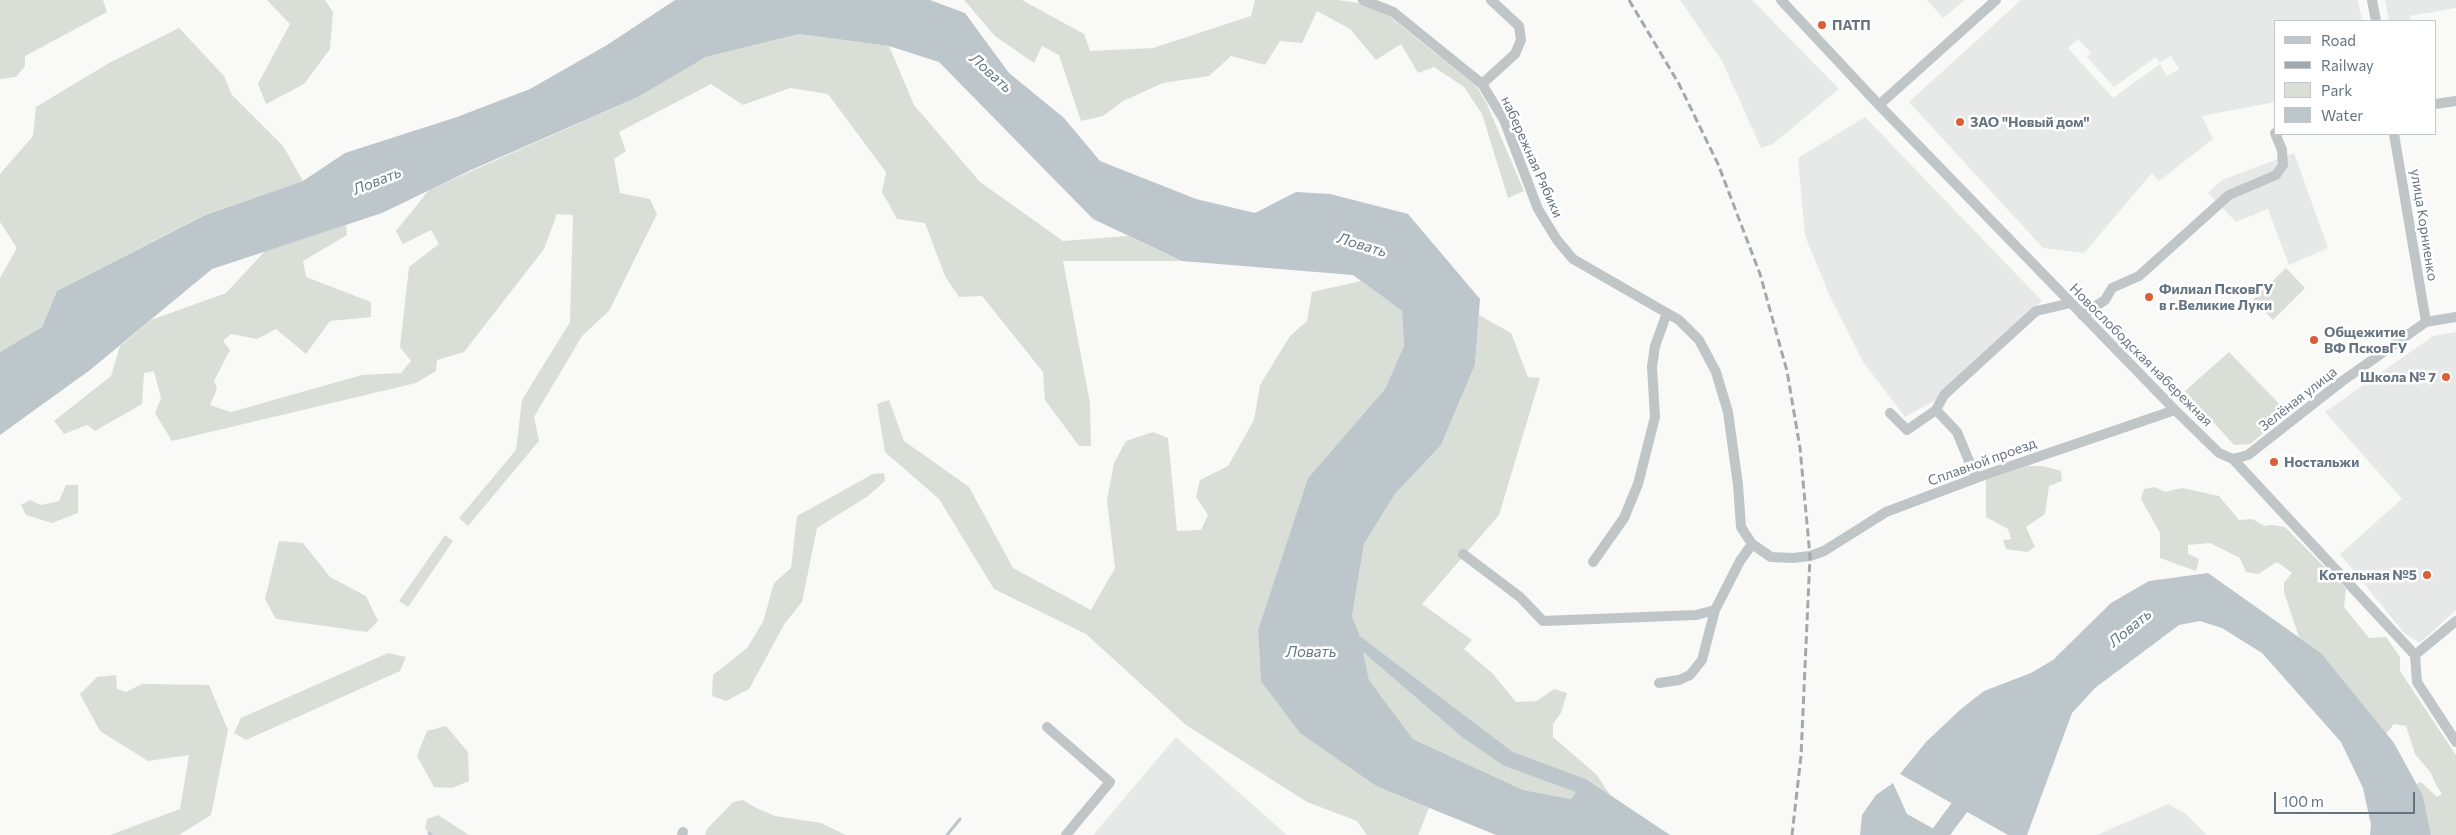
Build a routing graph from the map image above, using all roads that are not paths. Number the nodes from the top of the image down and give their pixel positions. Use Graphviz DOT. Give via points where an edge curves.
graph roads {
  1 [pos="1363,0"];
  2 [pos="1491,0"];
  3 [pos="1781,0"];
  4 [pos="1996,0"];
  5 [pos="2372,0"];
  6 [pos="2376,20"];
  7 [pos="1482,84"];
  8 [pos="2456,101"];
  9 [pos="2436,104"];
  10 [pos="1879,105"];
  11 [pos="2276,135"];
  12 [pos="2394,135"];
  13 [pos="2071,304"];
  14 [pos="1667,313"];
  15 [pos="2082,315"];
  16 [pos="2456,317"];
  17 [pos="2426,322"];
  18 [pos="1936,410"];
  19 [pos="2175,410"];
  20 [pos="1890,414"];
  21 [pos="2233,459"];
  22 [pos="1976,478"];
  23 [pos="1752,544"];
  24 [pos="1463,554"];
  25 [pos="1593,562"];
  26 [pos="1715,610"];
  27 [pos="2456,621"];
  28 [pos="2415,655"];
  29 [pos="1659,683"];
  30 [pos="1047,727"];
  31 [pos="2456,742"];
  32 [pos="1066,835"];
  1 -- 7 [label="street, набережная Рябики" via="1393,12"];
  2 -- 7 [label="street" via="1519,26 1521,40 1515,54"];
  3 -- 10 [label="street, Новослободская набережная"];
  4 -- 10 [label="street"];
  5 -- 6 [label="street"];
  7 -- 14 [label="street, набережная Рябики" via="1504,120 1538,208 1557,240 1573,259"];
  8 -- 9 [label="street"];
  10 -- 13 [label="street, Новослободская набережная"];
  11 -- 15 [label="street" via="2282,150 2283,165 2276,175 2229,195 2139,276 2112,288 2104,300"];
  12 -- 17 [label="street, улица Корниенко"];
  13 -- 15 [label="street, Новослободская набережная"];
  13 -- 18 [label="street" via="2036,311 1944,395"];
  14 -- 23 [label="street, набережная Рябики" via="1699,340 1716,372 1728,412 1741,527"];
  14 -- 25 [label="street" via="1655,346 1652,368 1655,417 1638,484 1624,518"];
  15 -- 19 [label="street, Новослободская набережная"];
  16 -- 17 [label="street, Зелёная улица"];
  17 -- 21 [label="street, Зелёная улица" via="2248,455"];
  18 -- 20 [label="street" via="1907,430"];
  18 -- 22 [label="street" via="1957,432"];
  19 -- 21 [label="street, Новослободская набережная" via="2219,453"];
  19 -- 22 [label="street, Сплавной проезд"];
  21 -- 28 [label="street, Новослободская набережная"];
  22 -- 23 [label="street, Сплавной проезд" via="1886,512 1824,551 1806,557 1771,557"];
  23 -- 26 [label="street"];
  24 -- 26 [label="street" via="1520,597 1543,622 1696,615"];
  26 -- 29 [label="street" via="1702,660 1690,675"];
  27 -- 28 [label="street"];
  28 -- 31 [label="street" via="2417,682"];
  30 -- 32 [label="street" via="1110,782"];
}
